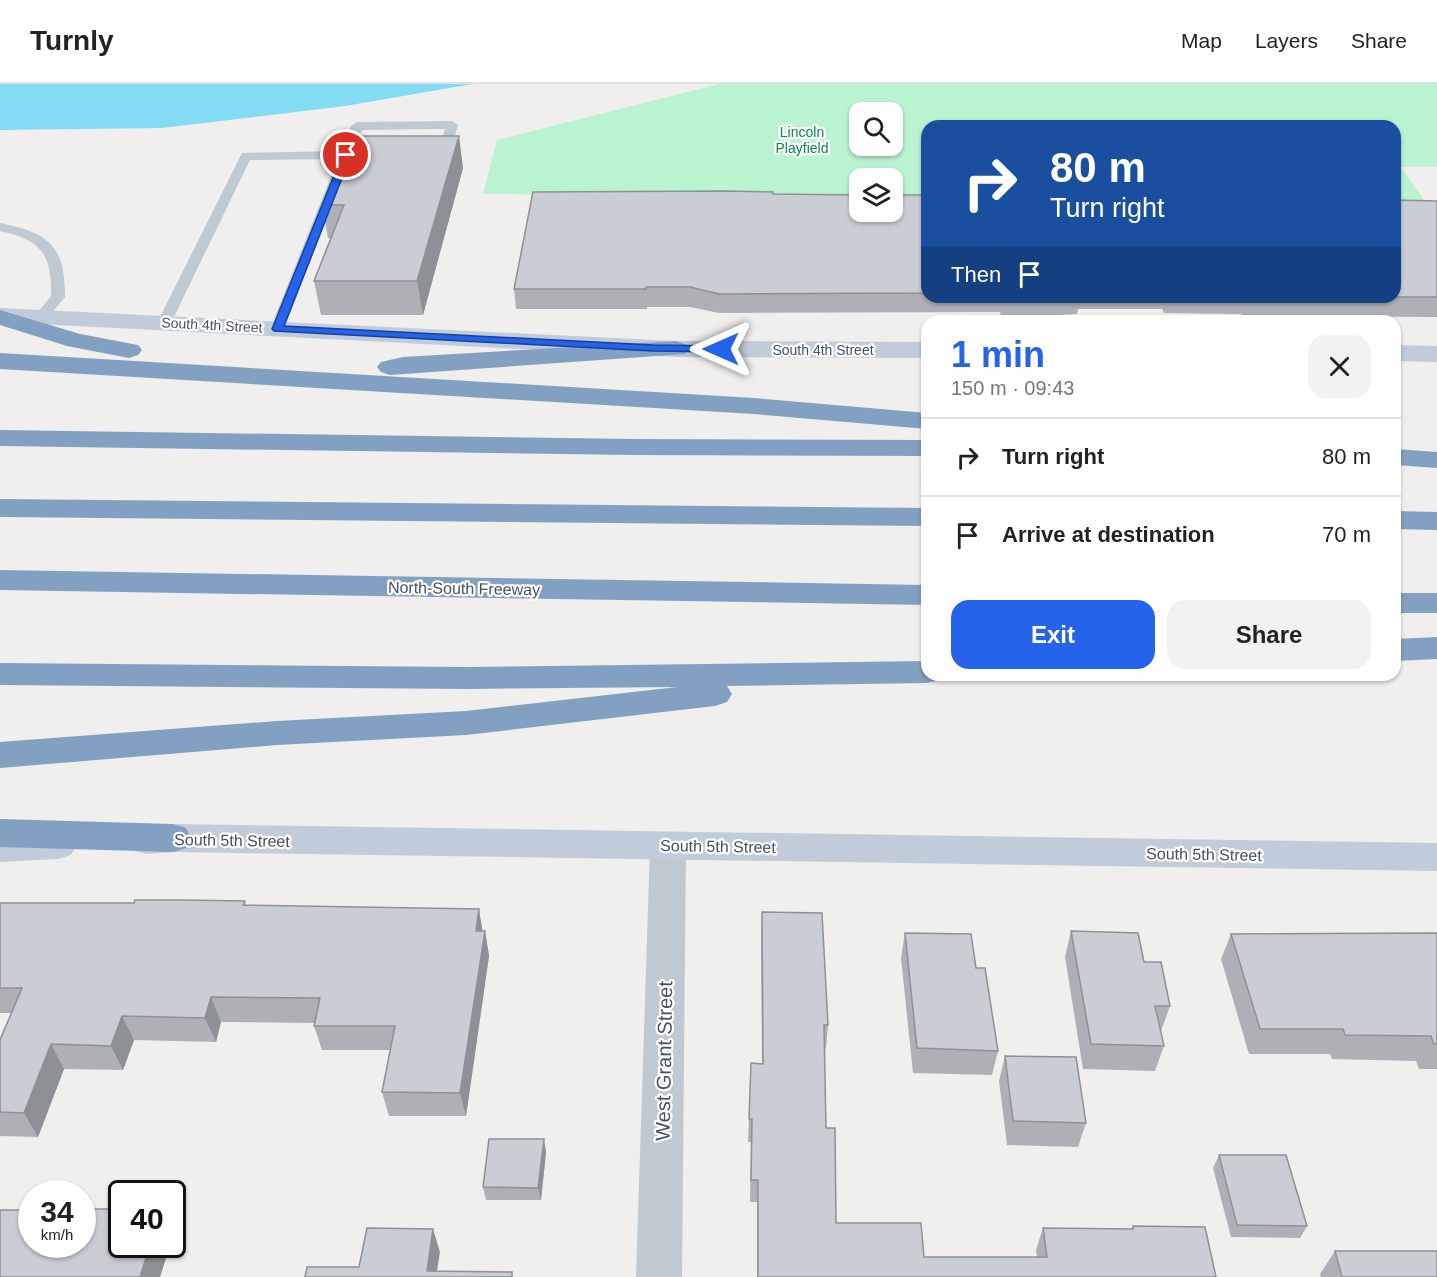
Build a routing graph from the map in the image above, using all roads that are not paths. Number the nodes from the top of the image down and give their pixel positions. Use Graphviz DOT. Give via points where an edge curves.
graph roads {
  1 [pos="424,147"];
  2 [pos="352,150"];
  3 [pos="0,227"];
  4 [pos="0,316"];
  5 [pos="41,317"];
  6 [pos="164,323"];
  7 [pos="277,329"];
  8 [pos="676,349"];
  9 [pos="921,350"];
  10 [pos="1401,353"];
  11 [pos="1437,354"];
  12 [pos="0,361"];
  13 [pos="279,376"];
  14 [pos="337,380"];
  15 [pos="921,420"];
  16 [pos="0,438"];
  17 [pos="921,448"];
  18 [pos="1401,458"];
  19 [pos="1437,460"];
  20 [pos="0,508"];
  21 [pos="921,517"];
  22 [pos="1401,520"];
  23 [pos="1437,521"];
  24 [pos="0,580"];
  25 [pos="921,595"];
  26 [pos="1401,603"];
  27 [pos="1437,603"];
  28 [pos="1437,648"];
  29 [pos="1401,650"];
  30 [pos="911,673"];
  31 [pos="0,674"];
  32 [pos="0,755"];
  33 [pos="0,833"];
  34 [pos="173,838"];
  35 [pos="668,846"];
  36 [pos="0,848"];
  37 [pos="1437,857"];
  38 [pos="659,1277"];
  1 -- 2 [label="lane" via="446,147 452,125 357,126"];
  2 -- 6 [label="lane" via="246,156"];
  2 -- 7 [label="lane"];
  3 -- 5 [label="lane" via="22,231 47,248 56,263 58,297"];
  4 -- 5 [label="street, South 4th Street"];
  4 -- 13 [label="highway" via="76,341"];
  5 -- 6 [label="street, South 4th Street"];
  6 -- 7 [label="street, South 4th Street"];
  7 -- 8 [label="street, South 4th Street"];
  8 -- 9 [label="street, South 4th Street"];
  8 -- 14 [label="highway" via="403,364"];
  10 -- 11 [label="street"];
  12 -- 13 [label="highway"];
  13 -- 14 [label="highway"];
  14 -- 15 [label="highway"];
  16 -- 17 [label="highway"];
  18 -- 19 [label="highway"];
  20 -- 21 [label="highway"];
  22 -- 23 [label="highway"];
  24 -- 25 [label="highway, North-South Freeway"];
  26 -- 27 [label="highway"];
  28 -- 29 [label="highway"];
  30 -- 31 [label="highway" via="467,678"];
  30 -- 32 [label="highway" via="466,723"];
  33 -- 34 [label="highway"];
  34 -- 35 [label="street, South 5th Street"];
  34 -- 36 [label="street, South 5th Street"];
  35 -- 37 [label="street, South 5th Street"];
  35 -- 38 [label="street, West Grant Street"];
}
